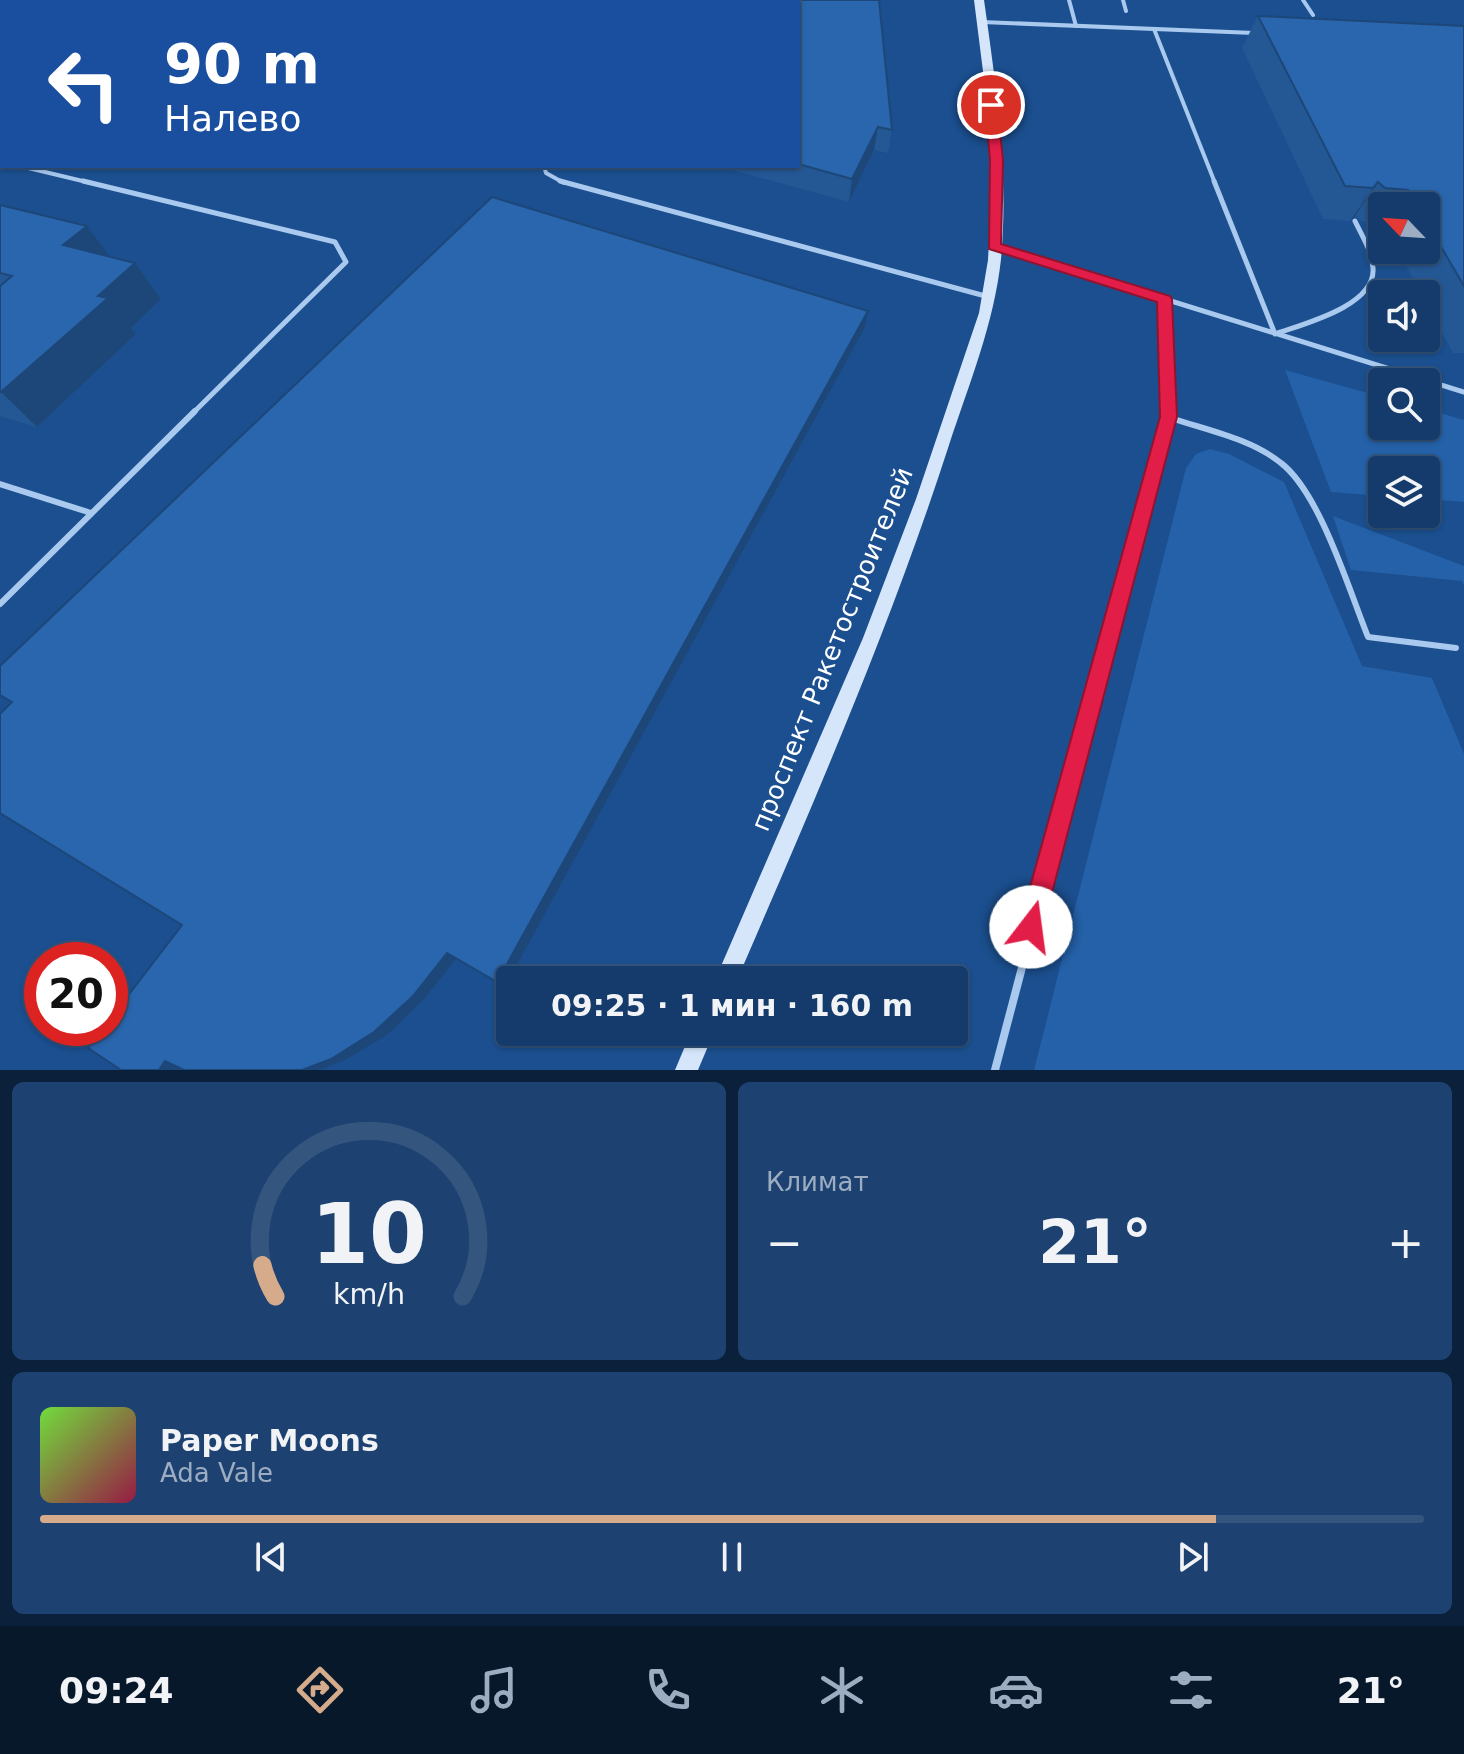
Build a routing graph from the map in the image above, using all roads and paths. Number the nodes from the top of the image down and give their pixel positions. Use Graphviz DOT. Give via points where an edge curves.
graph roads {
  1 [pos="979,0"];
  2 [pos="1069,0"];
  3 [pos="1123,0"];
  4 [pos="1303,0"];
  5 [pos="1126,11"];
  6 [pos="1313,15"];
  7 [pos="982,22"];
  8 [pos="1076,26"];
  9 [pos="1154,29"];
  10 [pos="1262,34"];
  11 [pos="28,168"];
  12 [pos="545,168"];
  13 [pos="1355,221"];
  14 [pos="994,246"];
  15 [pos="989,297"];
  16 [pos="1165,299"];
  17 [pos="1275,334"];
  18 [pos="1464,392"];
  19 [pos="1168,417"];
  20 [pos="0,484"];
  21 [pos="91,513"];
  22 [pos="0,604"];
  23 [pos="1456,648"];
  24 [pos="732,966"];
  25 [pos="697,1046"];
  26 [pos="686,1070"];
  27 [pos="995,1070"];
  1 -- 7 [label="main road, проспект Ракетостроителей"];
  2 -- 8 [label="lane"];
  3 -- 5 [label="lane"];
  4 -- 6 [label="lane"];
  7 -- 8 [label="lane"];
  7 -- 14 [label="main road, проспект Ракетостроителей" via="996,160"];
  8 -- 9 [label="lane"];
  9 -- 10 [label="lane"];
  9 -- 17 [label="lane"];
  11 -- 21 [label="lane" via="335,242 346,262"];
  12 -- 15 [label="lane" via="565,184"];
  13 -- 17 [label="lane" via="1374,277 1364,294 1346,307"];
  14 -- 15 [label="main road, проспект Ракетостроителей"];
  14 -- 16 [label="lane"];
  15 -- 24 [label="main road, проспект Ракетостроителей" via="911,540"];
  16 -- 17 [label="lane"];
  16 -- 19 [label="lane"];
  17 -- 18 [label="lane"];
  19 -- 23 [label="lane" via="1264,453 1296,474 1368,637"];
  19 -- 27 [label="lane"];
  20 -- 21 [label="lane"];
  21 -- 22 [label="lane"];
  25 -- 26 [label="main road"];
}
